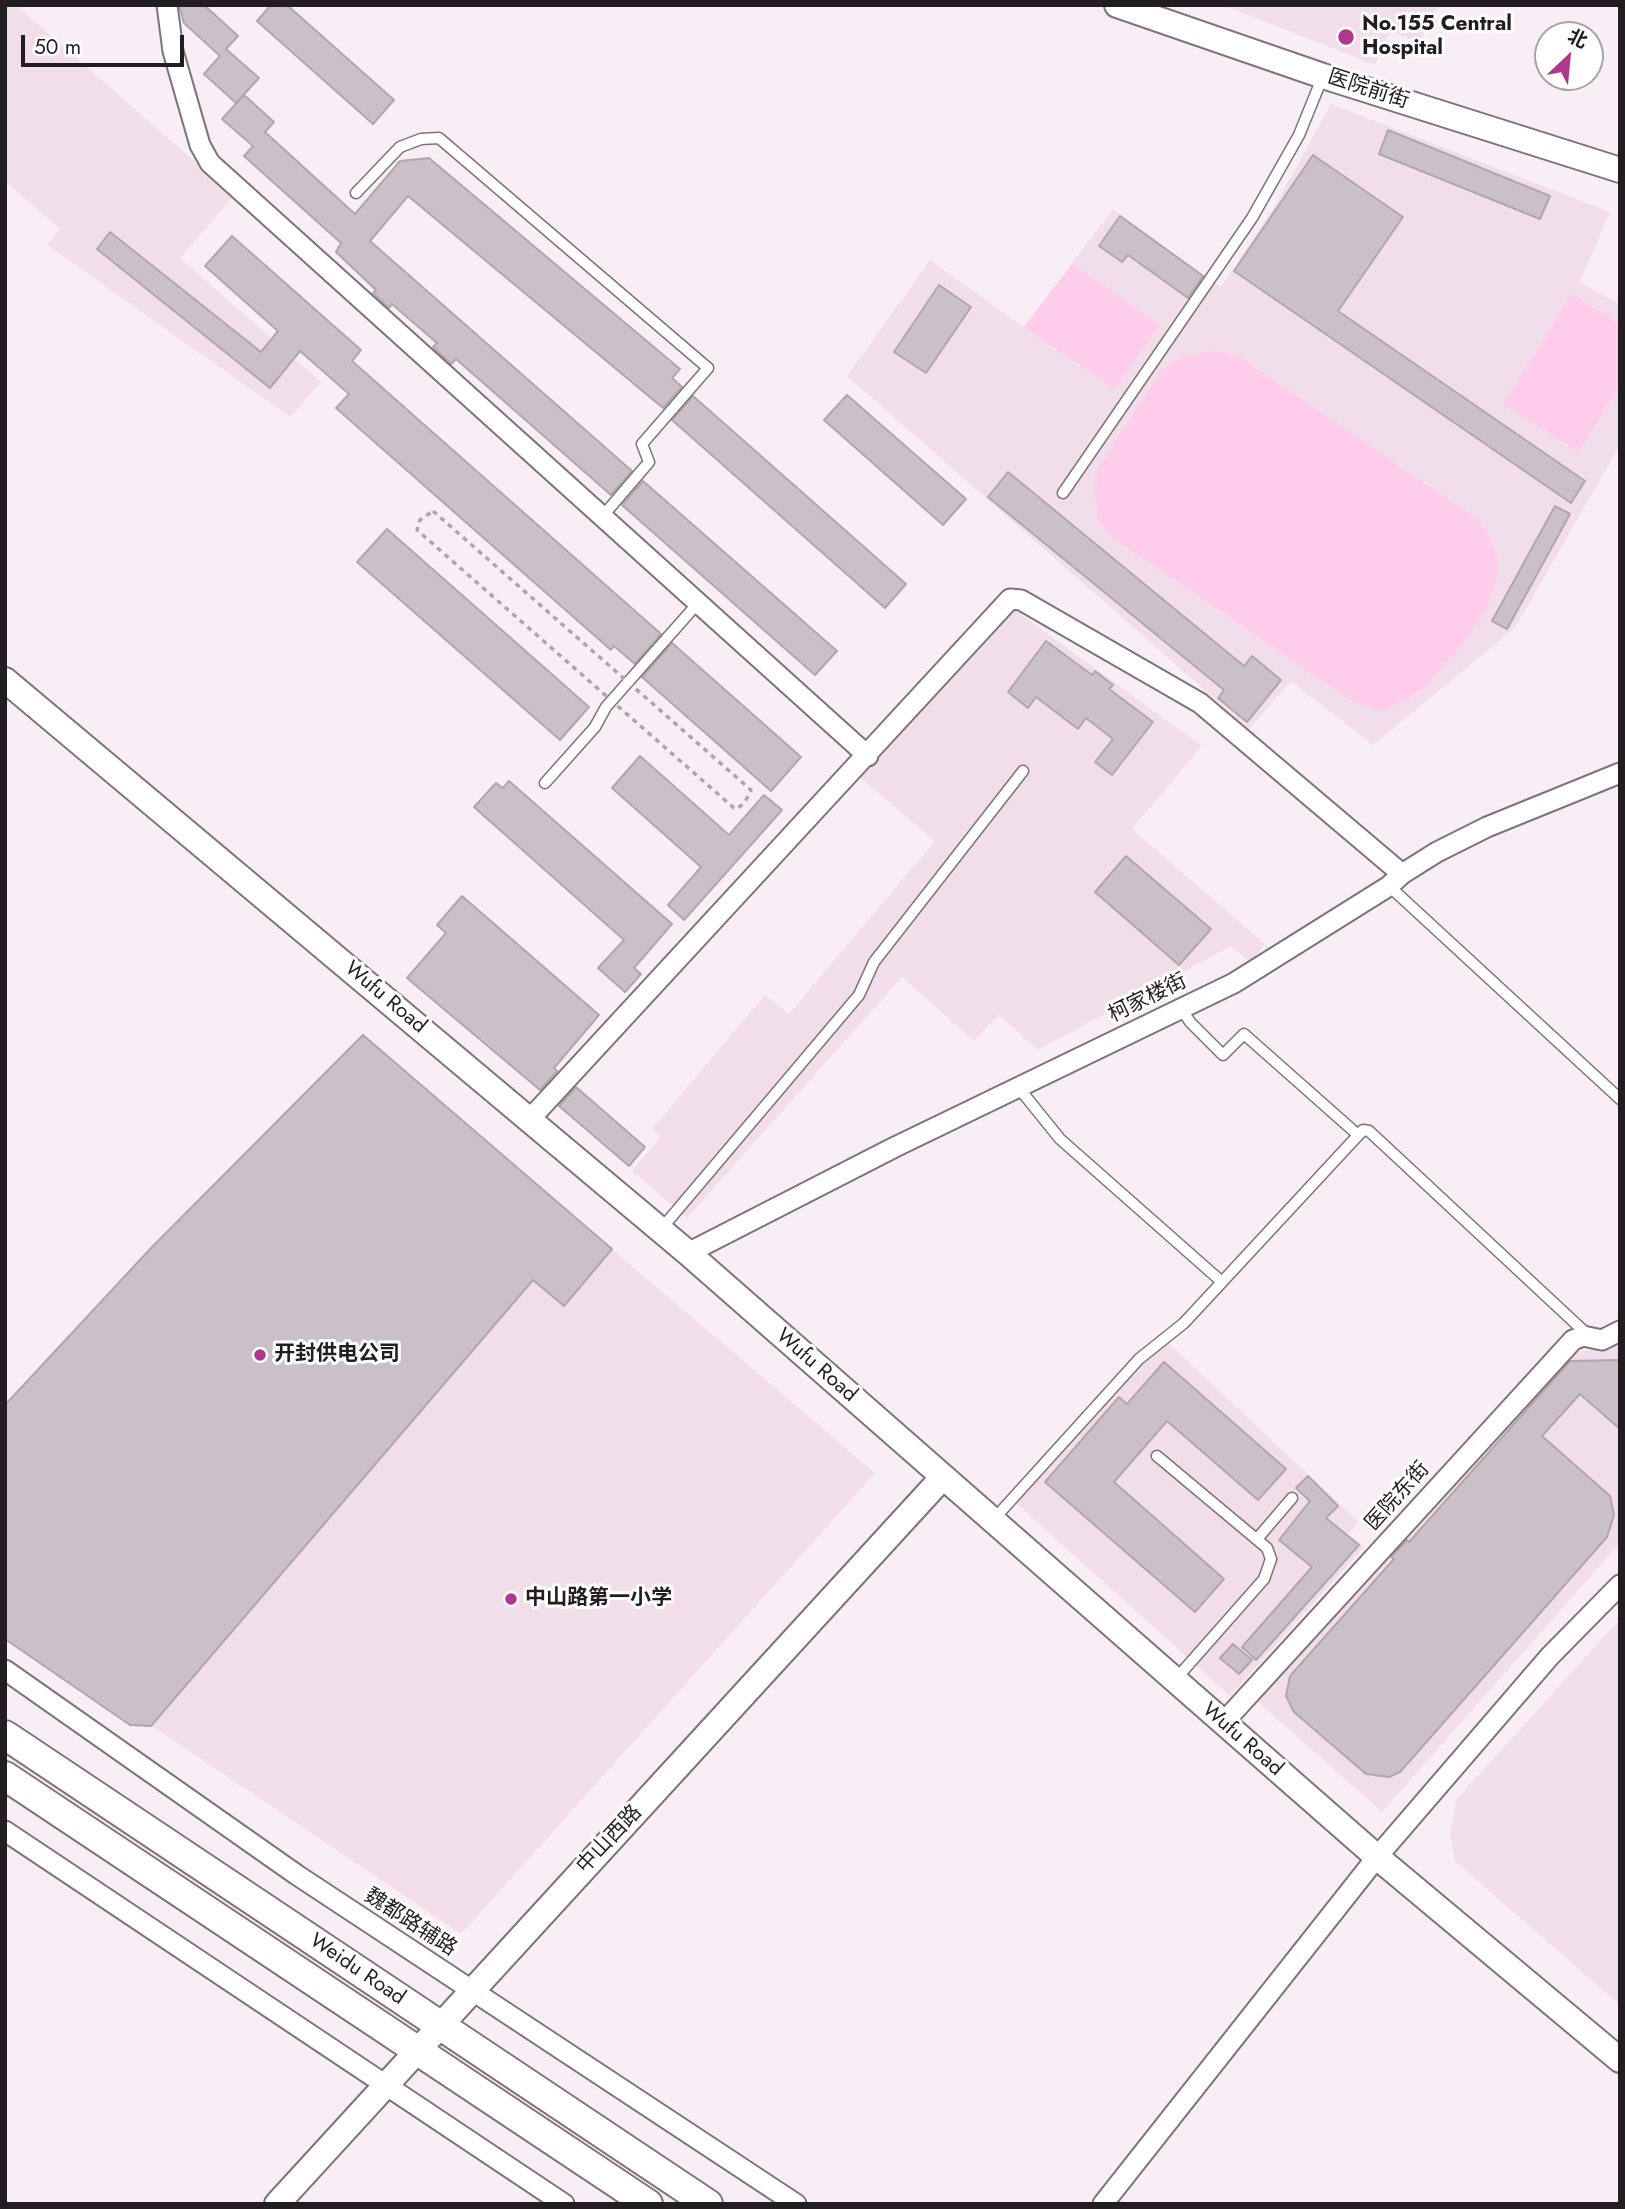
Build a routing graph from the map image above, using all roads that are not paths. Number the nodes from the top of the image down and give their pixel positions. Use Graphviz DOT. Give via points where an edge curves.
graph roads {
  1 [pos="167,5"];
  2 [pos="1117,5"];
  3 [pos="1323,76"];
  4 [pos="1620,170"];
  5 [pos="356,193"];
  6 [pos="1063,493"];
  7 [pos="602,517"];
  8 [pos="698,603"];
  9 [pos="5,680"];
  10 [pos="868,756"];
  11 [pos="1023,771"];
  12 [pos="1620,773"];
  13 [pos="545,783"];
  14 [pos="1395,880"];
  15 [pos="1181,1008"];
  16 [pos="1018,1087"];
  17 [pos="1620,1099"];
  18 [pos="530,1119"];
  19 [pos="1357,1134"];
  20 [pos="660,1230"];
  21 [pos="688,1254"];
  22 [pos="1222,1282"];
  23 [pos="1620,1331"];
  24 [pos="1590,1336"];
  25 [pos="1157,1456"];
  26 [pos="943,1477"];
  27 [pos="1292,1497"];
  28 [pos="993,1520"];
  29 [pos="1257,1539"];
  30 [pos="1620,1585"];
  31 [pos="5,1670"];
  32 [pos="1175,1680"];
  33 [pos="1223,1723"];
  34 [pos="5,1735"];
  35 [pos="5,1776"];
  36 [pos="5,1831"];
  37 [pos="1377,1857"];
  38 [pos="472,1991"];
  39 [pos="440,2025"];
  40 [pos="417,2050"];
  41 [pos="1620,2060"];
  42 [pos="386,2085"];
  43 [pos="277,2204"];
  44 [pos="564,2204"];
  45 [pos="648,2204"];
  46 [pos="708,2204"];
  47 [pos="796,2204"];
  48 [pos="1103,2204"];
  1 -- 7 [label="street" via="173,51 204,155"];
  2 -- 3 [label="street, 医院前街"];
  3 -- 4 [label="street, 医院前街"];
  3 -- 6 [label="lane" via="1299,135 1252,218"];
  5 -- 7 [label="lane" via="400,147 439,138 708,368 642,444 649,462"];
  7 -- 8 [label="street"];
  8 -- 10 [label="street"];
  8 -- 13 [label="lane"];
  9 -- 18 [label="street, Wufu Road"];
  10 -- 14 [label="street" via="1010,599 1021,600 1200,703"];
  10 -- 18 [label="street"];
  11 -- 20 [label="lane" via="881,952 859,995"];
  12 -- 14 [label="street, 柯家楼街" via="1487,827"];
  14 -- 15 [label="street, 柯家楼街" via="1234,983"];
  14 -- 17 [label="lane"];
  15 -- 16 [label="street, 柯家楼街"];
  15 -- 19 [label="lane" via="1223,1055 1244,1034"];
  16 -- 21 [label="street, 柯家楼街"];
  16 -- 22 [label="lane" via="1060,1139"];
  18 -- 20 [label="street, Wufu Road"];
  19 -- 22 [label="lane"];
  19 -- 24 [label="lane" via="1369,1131"];
  20 -- 21 [label="street, Wufu Road"];
  21 -- 26 [label="street, Wufu Road"];
  22 -- 28 [label="lane" via="1184,1323 1139,1359"];
  23 -- 24 [label="street, 医院东街" via="1602,1339"];
  24 -- 33 [label="street, 医院东街" via="1573,1340"];
  25 -- 29 [label="lane"];
  26 -- 28 [label="street, Wufu Road"];
  26 -- 38 [label="street, 中山西路"];
  27 -- 29 [label="lane"];
  28 -- 32 [label="street, Wufu Road"];
  29 -- 32 [label="lane" via="1271,1559 1264,1579"];
  30 -- 37 [label="street" via="1550,1656"];
  31 -- 38 [label="street, 魏都路辅路" via="297,1875"];
  32 -- 33 [label="street, Wufu Road"];
  33 -- 37 [label="street, Wufu Road"];
  34 -- 39 [label="main road, Weidu Road"];
  35 -- 40 [label="main road, Weidu Road"];
  36 -- 42 [label="street"];
  37 -- 41 [label="street, Wufu Road"];
  37 -- 48 [label="street"];
  38 -- 39 [label="street, 中山西路"];
  38 -- 47 [label="street, 魏都路辅路"];
  39 -- 40 [label="street, 中山西路"];
  39 -- 46 [label="main road, Weidu Road"];
  40 -- 42 [label="street, 中山西路"];
  40 -- 45 [label="main road, Weidu Road"];
  42 -- 43 [label="street, 中山西路"];
  42 -- 44 [label="street"];
}
